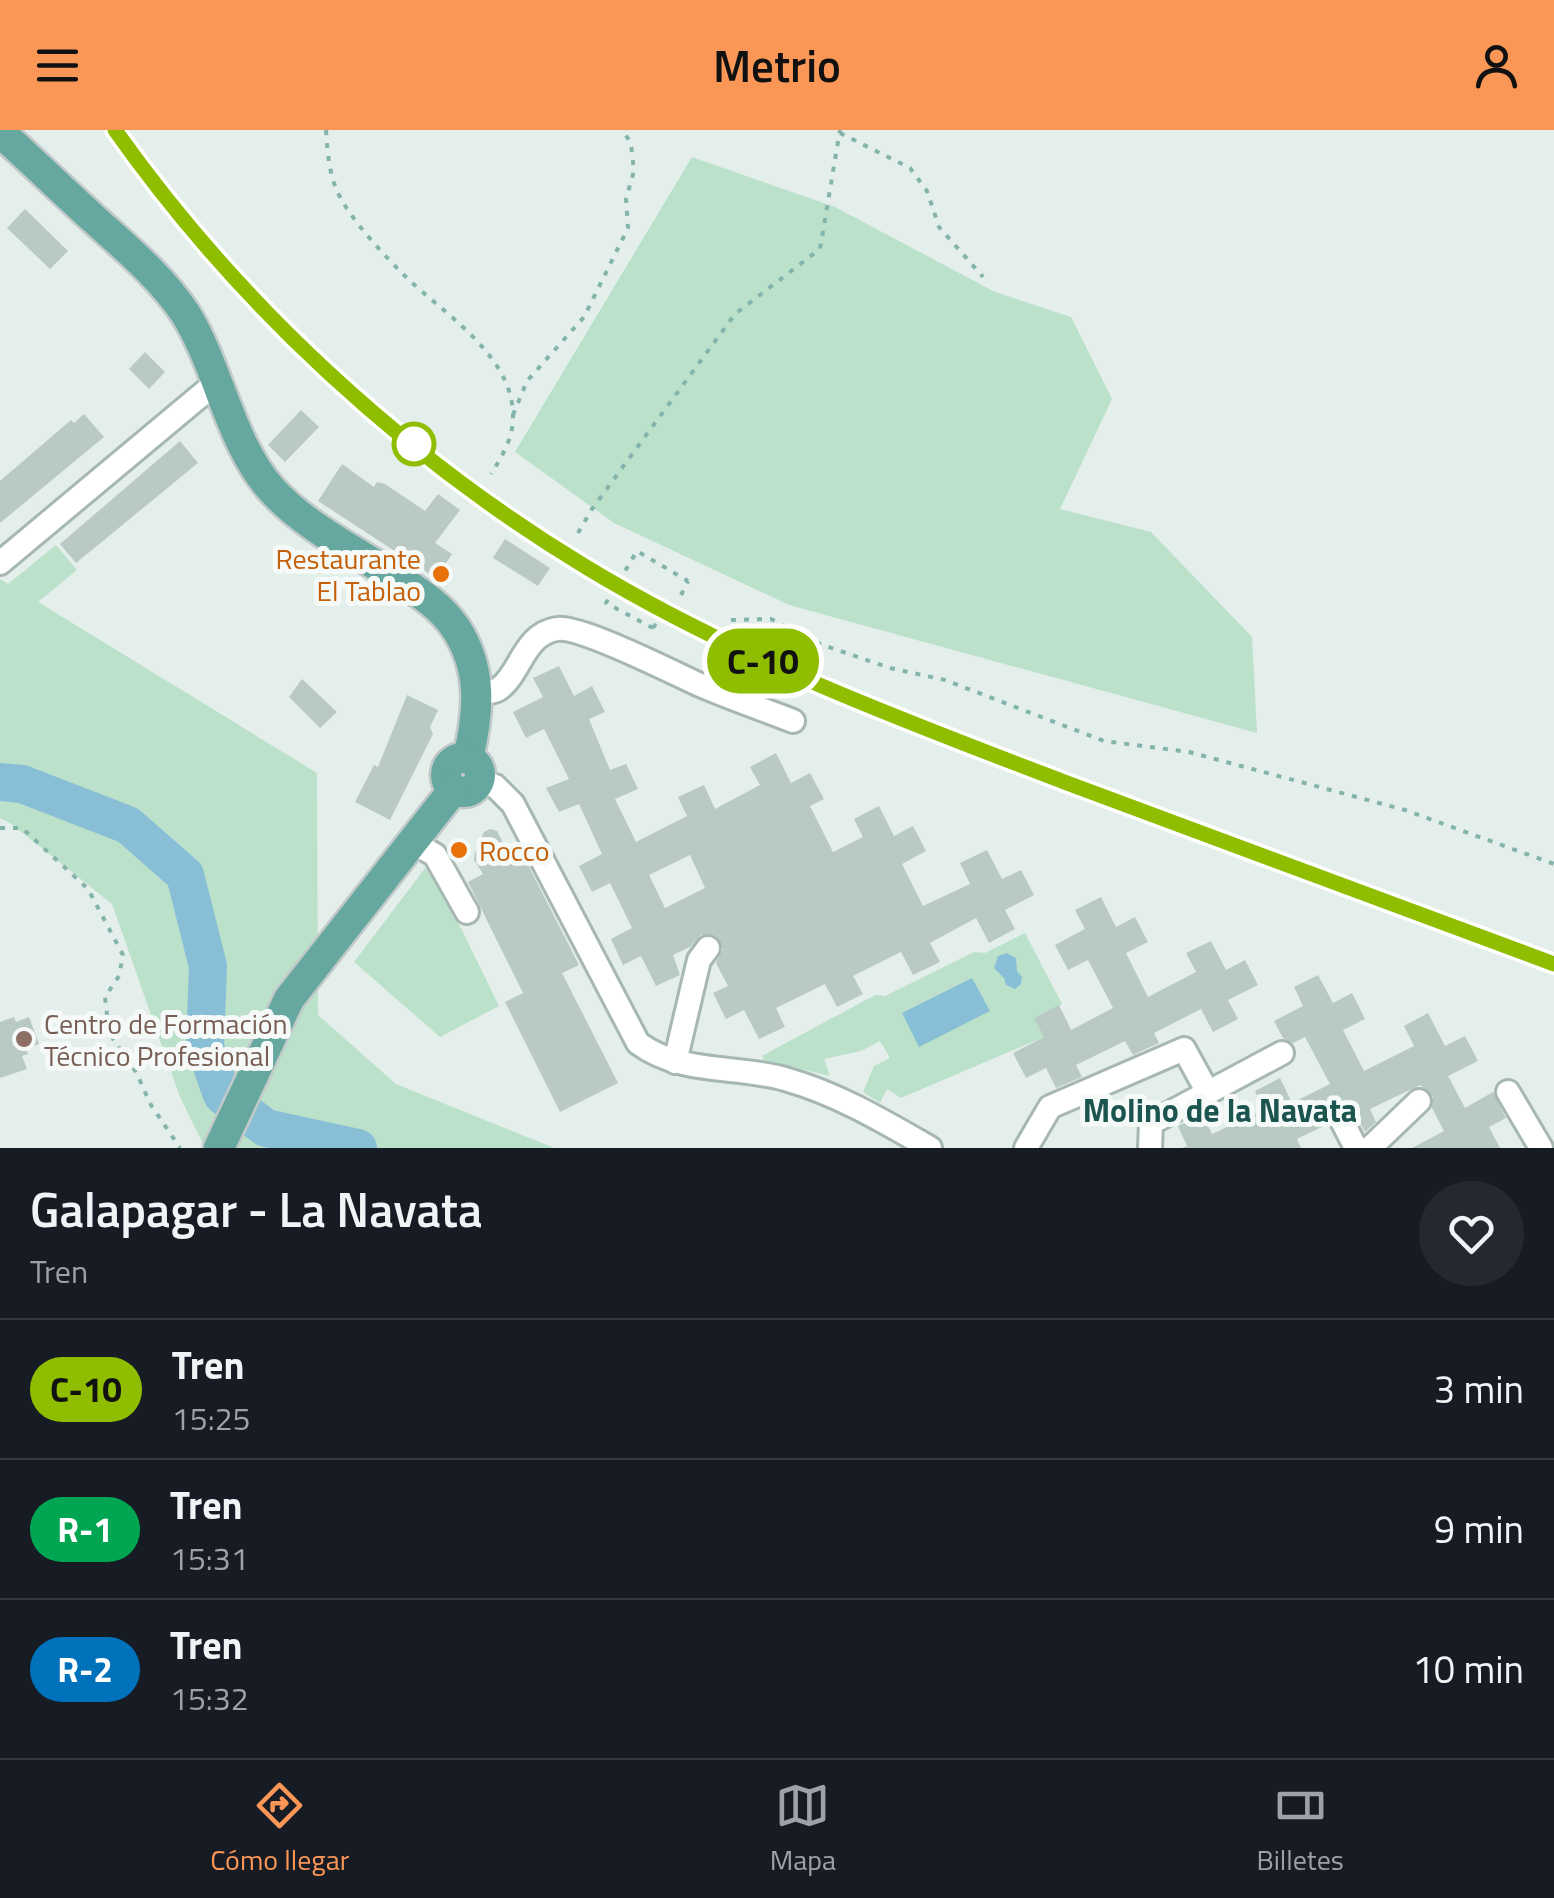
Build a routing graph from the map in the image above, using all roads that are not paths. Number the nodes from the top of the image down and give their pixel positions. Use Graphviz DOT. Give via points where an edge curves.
graph roads {
  1 [pos="0,132"];
  2 [pos="218,380"];
  3 [pos="0,563"];
  4 [pos="478,692"];
  5 [pos="793,720"];
  6 [pos="467,776"];
  7 [pos="414,843"];
  8 [pos="467,912"];
  9 [pos="708,948"];
  10 [pos="1282,1053"];
  11 [pos="675,1062"];
  12 [pos="1207,1091"];
  13 [pos="1508,1092"];
  14 [pos="1418,1101"];
  15 [pos="1342,1121"];
  16 [pos="219,1148"];
  17 [pos="930,1148"];
  18 [pos="1026,1148"];
  19 [pos="1150,1148"];
  20 [pos="1356,1148"];
  21 [pos="1370,1148"];
  22 [pos="1541,1148"];
  1 -- 2 [label="main road" via="160,281 196,332"];
  2 -- 3 [label="street"];
  2 -- 4 [label="main road" via="270,488 440,609 462,639"];
  4 -- 5 [label="street" via="496,692 526,648 561,628"];
  4 -- 6 [label="main road"];
  6 -- 7 [label="main road"];
  6 -- 11 [label="street" via="494,786 513,804 638,1042"];
  7 -- 8 [label="street" via="435,854"];
  7 -- 16 [label="main road" via="290,999"];
  9 -- 11 [label="street" via="699,960"];
  10 -- 12 [label="street"];
  11 -- 17 [label="street" via="782,1078 846,1100"];
  12 -- 18 [label="street" via="1184,1049 1050,1108"];
  12 -- 19 [label="street" via="1151,1123"];
  13 -- 22 [label="street"];
  14 -- 21 [label="street"];
  15 -- 20 [label="street"];
}
